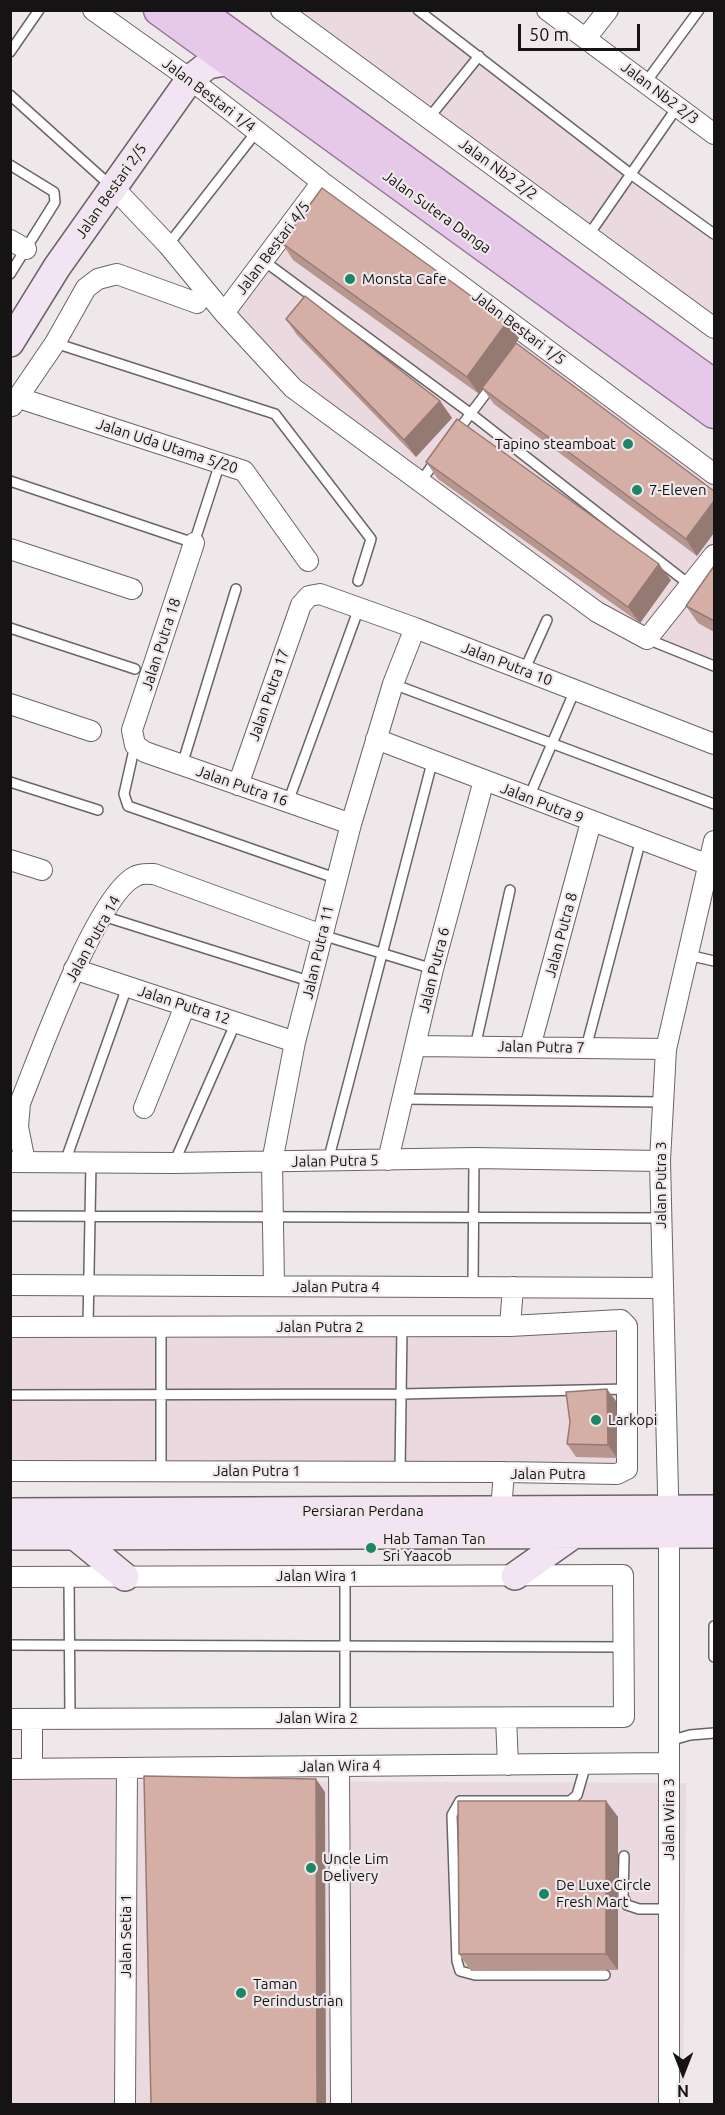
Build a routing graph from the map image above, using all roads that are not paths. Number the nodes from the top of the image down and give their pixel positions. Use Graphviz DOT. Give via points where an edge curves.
graph roads {
  1 [pos="39,10"];
  2 [pos="93,10"];
  3 [pos="159,10"];
  4 [pos="281,10"];
  5 [pos="418,10"];
  6 [pos="547,10"];
  7 [pos="608,10"];
  8 [pos="699,10"];
  9 [pos="194,22"];
  10 [pos="586,38"];
  11 [pos="10,51"];
  12 [pos="479,56"];
  13 [pos="230,61"];
  14 [pos="190,80"];
  15 [pos="646,82"];
  16 [pos="10,95"];
  17 [pos="678,106"];
  18 [pos="428,118"];
  19 [pos="712,128"];
  20 [pos="257,131"];
  21 [pos="10,165"];
  22 [pos="632,175"];
  23 [pos="322,182"];
  24 [pos="113,187"];
  25 [pos="714,234"];
  26 [pos="588,236"];
  27 [pos="18,245"];
  28 [pos="168,245"];
  29 [pos="264,261"];
  30 [pos="10,274"];
  31 [pos="197,303"];
  32 [pos="224,313"];
  33 [pos="714,328"];
  34 [pos="10,343"];
  35 [pos="55,343"];
  36 [pos="497,379"];
  37 [pos="714,385"];
  38 [pos="15,403"];
  39 [pos="470,413"];
  40 [pos="714,413"];
  41 [pos="452,439"];
  42 [pos="446,447"];
  43 [pos="220,463"];
  44 [pos="714,474"];
  45 [pos="10,481"];
  46 [pos="421,481"];
  47 [pos="194,543"];
  48 [pos="10,549"];
  49 [pos="714,555"];
  50 [pos="308,561"];
  51 [pos="358,581"];
  52 [pos="690,585"];
  53 [pos="132,589"];
  54 [pos="236,589"];
  55 [pos="301,605"];
  56 [pos="358,608"];
  57 [pos="547,620"];
  58 [pos="10,628"];
  59 [pos="415,628"];
  60 [pos="647,639"];
  61 [pos="714,666"];
  62 [pos="135,669"];
  63 [pos="524,671"];
  64 [pos="393,684"];
  65 [pos="575,690"];
  66 [pos="10,704"];
  67 [pos="91,731"];
  68 [pos="376,739"];
  69 [pos="714,744"];
  70 [pos="135,745"];
  71 [pos="550,745"];
  72 [pos="433,758"];
  73 [pos="182,765"];
  74 [pos="484,780"];
  75 [pos="10,782"];
  76 [pos="238,785"];
  77 [pos="529,797"];
  78 [pos="288,802"];
  79 [pos="714,804"];
  80 [pos="98,810"];
  81 [pos="591,822"];
  82 [pos="351,824"];
  83 [pos="641,839"];
  84 [pos="714,842"];
  85 [pos="10,860"];
  86 [pos="709,865"];
  87 [pos="42,870"];
  88 [pos="335,878"];
  89 [pos="510,890"];
  90 [pos="103,916"];
  91 [pos="322,935"];
  92 [pos="381,955"];
  93 [pos="687,955"];
  94 [pos="714,962"];
  95 [pos="74,969"];
  96 [pos="433,969"];
  97 [pos="312,982"];
  98 [pos="128,987"];
  99 [pos="185,1006"];
  100 [pos="236,1022"];
  101 [pos="295,1042"];
  102 [pos="417,1046"];
  103 [pos="475,1047"];
  104 [pos="530,1047"];
  105 [pos="586,1048"];
  106 [pos="666,1049"];
  107 [pos="404,1100"];
  108 [pos="663,1102"];
  109 [pos="144,1108"];
  110 [pos="474,1158"];
  111 [pos="388,1160"];
  112 [pos="328,1161"];
  113 [pos="660,1161"];
  114 [pos="18,1162"];
  115 [pos="65,1162"];
  116 [pos="272,1162"];
  117 [pos="91,1163"];
  118 [pos="174,1163"];
  119 [pos="90,1215"];
  120 [pos="10,1216"];
  121 [pos="271,1216"];
  122 [pos="472,1218"];
  123 [pos="661,1218"];
  124 [pos="10,1285"];
  125 [pos="88,1286"];
  126 [pos="274,1286"];
  127 [pos="473,1287"];
  128 [pos="513,1287"];
  129 [pos="661,1288"];
  130 [pos="88,1326"];
  131 [pos="161,1326"];
  132 [pos="510,1326"];
  133 [pos="10,1327"];
  134 [pos="402,1328"];
  135 [pos="627,1389"];
  136 [pos="161,1394"];
  137 [pos="401,1394"];
  138 [pos="10,1395"];
  139 [pos="10,1471"];
  140 [pos="161,1471"];
  141 [pos="400,1472"];
  142 [pos="504,1472"];
  143 [pos="714,1509"];
  144 [pos="501,1510"];
  145 [pos="10,1512"];
  146 [pos="669,1522"];
  147 [pos="714,1534"];
  148 [pos="573,1535"];
  149 [pos="10,1536"];
  150 [pos="75,1536"];
  151 [pos="515,1575"];
  152 [pos="345,1576"];
  153 [pos="10,1577"];
  154 [pos="69,1577"];
  155 [pos="125,1577"];
  156 [pos="714,1626"];
  157 [pos="10,1645"];
  158 [pos="69,1646"];
  159 [pos="345,1646"];
  160 [pos="623,1647"];
  161 [pos="714,1657"];
  162 [pos="345,1718"];
  163 [pos="506,1718"];
  164 [pos="10,1719"];
  165 [pos="32,1719"];
  166 [pos="70,1719"];
  167 [pos="714,1733"];
  168 [pos="669,1742"];
  169 [pos="669,1763"];
  170 [pos="586,1764"];
  171 [pos="508,1765"];
  172 [pos="339,1766"];
  173 [pos="127,1768"];
  174 [pos="33,1769"];
  175 [pos="10,1770"];
  176 [pos="624,1856"];
  177 [pos="669,1909"];
  178 [pos="605,1975"];
  179 [pos="125,2104"];
  180 [pos="341,2104"];
  181 [pos="669,2104"];
  1 -- 11 [label="lane"];
  2 -- 14 [label="street, Jalan Bestari 1/4"];
  3 -- 9 [label="main road, Jalan Sutera Danga"];
  4 -- 18 [label="street, Jalan Nb2 2/2"];
  5 -- 12 [label="lane"];
  6 -- 10 [label="street, Jalan Nb2 2/3"];
  7 -- 10 [label="street"];
  8 -- 15 [label="lane"];
  9 -- 13 [label="main road, Jalan Sutera Danga"];
  9 -- 14 [label="main road"];
  9 -- 37 [label="main road, Jalan Sutera Danga"];
  10 -- 15 [label="street, Jalan Nb2 2/3"];
  12 -- 18 [label="lane"];
  12 -- 22 [label="lane"];
  13 -- 14 [label="main road, Jalan Bestari 2/5" via="208,64"];
  13 -- 40 [label="main road, Jalan Sutera Danga"];
  14 -- 20 [label="street, Jalan Bestari 1/4"];
  14 -- 24 [label="main road, Jalan Bestari 2/5"];
  15 -- 17 [label="street, Jalan Nb2 2/3"];
  16 -- 24 [label="lane"];
  17 -- 19 [label="street, Jalan Nb2 2/3"];
  17 -- 22 [label="lane"];
  18 -- 26 [label="street, Jalan Nb2 2/2"];
  20 -- 23 [label="street, Jalan Bestari 1/4"];
  20 -- 28 [label="lane"];
  21 -- 27 [label="lane" via="54,192 55,202"];
  22 -- 25 [label="lane"];
  22 -- 26 [label="lane"];
  23 -- 29 [label="street, Jalan Bestari 4/5"];
  23 -- 44 [label="street, Jalan Bestari 1/5" via="526,341"];
  24 -- 28 [label="street"];
  24 -- 34 [label="main road, Jalan Bestari 2/5"];
  26 -- 33 [label="street, Jalan Nb2 2/2"];
  27 -- 30 [label="lane"];
  28 -- 32 [label="street"];
  29 -- 32 [label="street, Jalan Bestari 4/5"];
  29 -- 39 [label="lane"];
  31 -- 35 [label="street" via="117,274 98,279 86,288"];
  32 -- 46 [label="street" via="293,388"];
  35 -- 38 [label="street"];
  35 -- 51 [label="lane" via="275,414 371,539"];
  36 -- 39 [label="lane"];
  38 -- 43 [label="street, Jalan Uda Utama 5/20"];
  39 -- 41 [label="lane"];
  39 -- 52 [label="lane"];
  42 -- 46 [label="lane"];
  43 -- 47 [label="lane"];
  43 -- 50 [label="street, Jalan Uda Utama 5/20" via="244,471"];
  45 -- 47 [label="lane"];
  46 -- 60 [label="street" via="597,612"];
  47 -- 70 [label="street, Jalan Putra 18" via="132,730"];
  48 -- 53 [label="street"];
  49 -- 52 [label="street"];
  52 -- 60 [label="street"];
  54 -- 73 [label="lane"];
  55 -- 56 [label="street, Jalan Putra 10" via="309,596 320,594"];
  55 -- 76 [label="street, Jalan Putra 17"];
  56 -- 59 [label="street, Jalan Putra 10"];
  56 -- 78 [label="lane"];
  57 -- 63 [label="lane"];
  58 -- 62 [label="lane"];
  59 -- 63 [label="street, Jalan Putra 10"];
  59 -- 64 [label="street, Jalan Putra 11"];
  60 -- 61 [label="lane"];
  63 -- 65 [label="street, Jalan Putra 10"];
  64 -- 68 [label="street, Jalan Putra 11"];
  64 -- 71 [label="lane"];
  65 -- 69 [label="street, Jalan Putra 10"];
  65 -- 71 [label="lane"];
  66 -- 67 [label="street"];
  68 -- 72 [label="street, Jalan Putra 9"];
  68 -- 82 [label="street, Jalan Putra 11"];
  70 -- 73 [label="street, Jalan Putra 16"];
  70 -- 88 [label="lane" via="124,794 128,806"];
  71 -- 77 [label="lane"];
  71 -- 79 [label="lane"];
  72 -- 74 [label="street, Jalan Putra 9"];
  72 -- 92 [label="lane"];
  73 -- 76 [label="street, Jalan Putra 16"];
  74 -- 77 [label="street, Jalan Putra 9"];
  74 -- 96 [label="street, Jalan Putra 6"];
  75 -- 80 [label="lane"];
  76 -- 78 [label="street, Jalan Putra 16"];
  77 -- 81 [label="street, Jalan Putra 9"];
  78 -- 82 [label="street, Jalan Putra 16"];
  81 -- 83 [label="street, Jalan Putra 9"];
  81 -- 104 [label="street, Jalan Putra 8"];
  82 -- 88 [label="street, Jalan Putra 11"];
  83 -- 86 [label="street, Jalan Putra 9"];
  83 -- 105 [label="lane"];
  84 -- 86 [label="street, Jalan Putra 3"];
  85 -- 87 [label="street"];
  86 -- 93 [label="street, Jalan Putra 3"];
  88 -- 91 [label="street, Jalan Putra 11"];
  89 -- 103 [label="lane"];
  90 -- 91 [label="street, Jalan Putra 14" via="124,885 137,875 154,874"];
  90 -- 95 [label="street, Jalan Putra 14"];
  90 -- 97 [label="lane"];
  91 -- 92 [label="lane"];
  91 -- 97 [label="street, Jalan Putra 11"];
  92 -- 96 [label="lane"];
  92 -- 112 [label="lane"];
  93 -- 94 [label="lane"];
  93 -- 106 [label="street, Jalan Putra 3"];
  95 -- 98 [label="street, Jalan Putra 12"];
  95 -- 114 [label="street, Jalan Putra 14" via="20,1103"];
  96 -- 102 [label="street, Jalan Putra 6"];
  97 -- 101 [label="street, Jalan Putra 11"];
  98 -- 99 [label="street, Jalan Putra 12"];
  98 -- 115 [label="lane"];
  99 -- 100 [label="street, Jalan Putra 12"];
  99 -- 109 [label="street"];
  100 -- 101 [label="street, Jalan Putra 12"];
  100 -- 118 [label="lane"];
  101 -- 116 [label="street, Jalan Putra 11"];
  102 -- 103 [label="street, Jalan Putra 7"];
  102 -- 107 [label="street, Jalan Putra 6"];
  103 -- 104 [label="street, Jalan Putra 7"];
  104 -- 105 [label="street, Jalan Putra 7"];
  105 -- 106 [label="street, Jalan Putra 7"];
  106 -- 108 [label="street, Jalan Putra 3"];
  107 -- 108 [label="lane"];
  107 -- 111 [label="street, Jalan Putra 6"];
  108 -- 113 [label="street, Jalan Putra 3"];
  110 -- 111 [label="street, Jalan Putra 5"];
  110 -- 113 [label="street, Jalan Putra 5"];
  110 -- 122 [label="lane"];
  111 -- 112 [label="street, Jalan Putra 5"];
  112 -- 116 [label="street, Jalan Putra 5"];
  113 -- 123 [label="street, Jalan Putra 3"];
  114 -- 115 [label="street, Jalan Putra 5"];
  115 -- 117 [label="street, Jalan Putra 5"];
  116 -- 118 [label="street, Jalan Putra 5"];
  116 -- 121 [label="street, Jalan Putra 11"];
  117 -- 118 [label="street, Jalan Putra 5"];
  117 -- 119 [label="lane"];
  119 -- 120 [label="lane"];
  119 -- 121 [label="lane"];
  119 -- 125 [label="lane"];
  121 -- 122 [label="lane"];
  121 -- 126 [label="street, Jalan Putra 11"];
  122 -- 123 [label="lane"];
  122 -- 127 [label="lane"];
  123 -- 129 [label="street, Jalan Putra 3"];
  124 -- 125 [label="street, Jalan Putra 4"];
  125 -- 126 [label="street, Jalan Putra 4"];
  125 -- 130 [label="lane"];
  126 -- 127 [label="street, Jalan Putra 4"];
  127 -- 128 [label="street, Jalan Putra 4"];
  128 -- 129 [label="street, Jalan Putra 4"];
  128 -- 132 [label="street"];
  129 -- 146 [label="street, Jalan Putra 3"];
  130 -- 131 [label="street, Jalan Putra 2"];
  130 -- 133 [label="street, Jalan Putra 2"];
  131 -- 134 [label="street, Jalan Putra 2"];
  131 -- 136 [label="lane"];
  132 -- 134 [label="street, Jalan Putra 2"];
  132 -- 135 [label="street, Jalan Putra 2" via="621,1320 627,1326"];
  134 -- 137 [label="lane"];
  135 -- 137 [label="lane"];
  135 -- 142 [label="street, Jalan Putra" via="627,1469 617,1474"];
  136 -- 137 [label="lane"];
  136 -- 138 [label="lane"];
  136 -- 140 [label="lane"];
  137 -- 141 [label="lane"];
  139 -- 140 [label="street, Jalan Putra 1"];
  140 -- 141 [label="street, Jalan Putra 1"];
  141 -- 142 [label="street, Jalan Putra 1"];
  142 -- 144 [label="street, Jalan Putra"];
  143 -- 146 [label="main road, Persiaran Perdana"];
  144 -- 145 [label="main road, Persiaran Perdana"];
  144 -- 146 [label="main road, Persiaran Perdana"];
  146 -- 147 [label="main road, Persiaran Perdana"];
  146 -- 148 [label="main road, Persiaran Perdana"];
  146 -- 168 [label="street, Jalan Wira 3"];
  148 -- 150 [label="main road, Persiaran Perdana"];
  148 -- 151 [label="main road"];
  149 -- 150 [label="main road, Persiaran Perdana"];
  150 -- 155 [label="main road"];
  151 -- 152 [label="street, Jalan Wira 1"];
  151 -- 160 [label="street, Jalan Wira 1" via="623,1575"];
  152 -- 155 [label="street, Jalan Wira 1"];
  152 -- 159 [label="lane"];
  153 -- 154 [label="street, Jalan Wira 1"];
  154 -- 155 [label="street, Jalan Wira 1"];
  154 -- 158 [label="lane"];
  156 -- 161 [label="lane"];
  157 -- 158 [label="lane"];
  158 -- 159 [label="lane"];
  158 -- 166 [label="lane"];
  159 -- 160 [label="lane"];
  159 -- 162 [label="lane"];
  160 -- 163 [label="street, Jalan Wira 2" via="624,1718"];
  162 -- 163 [label="street, Jalan Wira 2"];
  162 -- 166 [label="street, Jalan Wira 2"];
  163 -- 171 [label="street"];
  164 -- 165 [label="street, Jalan Wira 2"];
  165 -- 166 [label="street, Jalan Wira 2"];
  165 -- 174 [label="street"];
  167 -- 168 [label="lane"];
  168 -- 169 [label="street, Jalan Wira 3"];
  169 -- 170 [label="street, Jalan Wira 4"];
  169 -- 177 [label="street, Jalan Wira 3"];
  170 -- 171 [label="street, Jalan Wira 4"];
  170 -- 178 [label="lane" via="577,1795 570,1801 460,1801 452,1815 457,1961 460,1971 475,1975"];
  171 -- 172 [label="street, Jalan Wira 4"];
  172 -- 173 [label="street, Jalan Wira 4"];
  172 -- 180 [label="street"];
  173 -- 174 [label="street, Jalan Wira 4"];
  173 -- 179 [label="street, Jalan Setia 1"];
  174 -- 175 [label="street, Jalan Wira 4"];
  176 -- 177 [label="lane" via="623,1896 627,1905"];
  177 -- 181 [label="street, Jalan Wira 3"];
}
